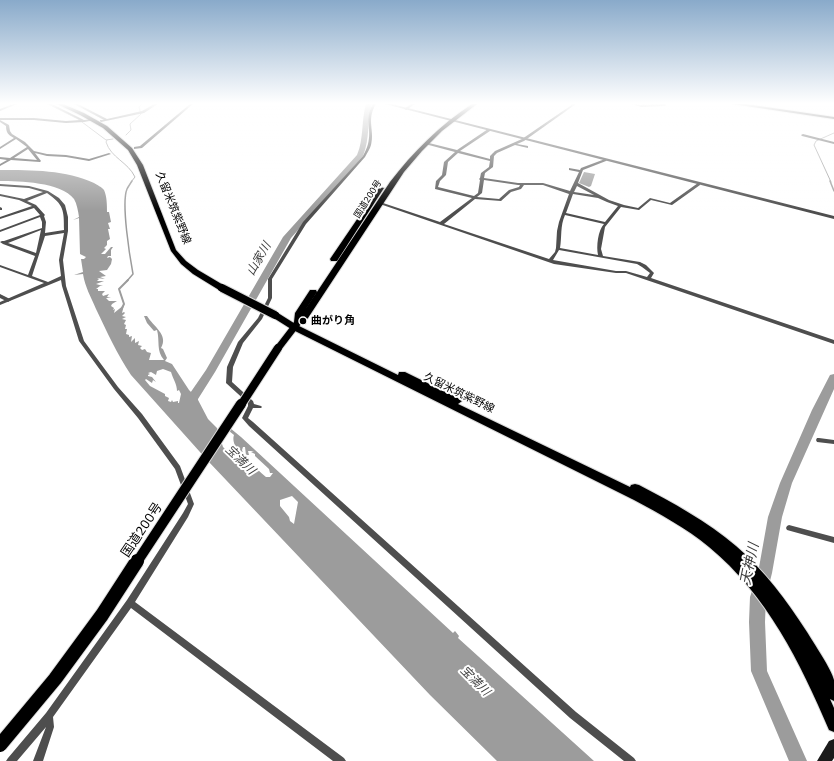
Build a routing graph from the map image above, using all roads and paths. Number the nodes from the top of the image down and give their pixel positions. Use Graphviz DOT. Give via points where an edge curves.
graph roads {
  1 [pos="13,140"];
  2 [pos="18,140"];
  3 [pos="120,140"];
  4 [pos="125,140"];
  5 [pos="149,140"];
  6 [pos="370,140"];
  7 [pos="425,140"];
  8 [pos="429,140"];
  9 [pos="475,140"];
  10 [pos="523,140"];
  11 [pos="526,140"];
  12 [pos="820,140"];
  13 [pos="0,142"];
  14 [pos="8,142"];
  15 [pos="426,143"];
  16 [pos="834,143"];
  17 [pos="514,144"];
  18 [pos="527,147"];
  19 [pos="0,148"];
  20 [pos="28,148"];
  21 [pos="135,148"];
  22 [pos="458,151"];
  23 [pos="34,152"];
  24 [pos="109,154"];
  25 [pos="0,158"];
  26 [pos="8,159"];
  27 [pos="490,160"];
  28 [pos="605,160"];
  29 [pos="0,165"];
  30 [pos="570,169"];
  31 [pos="581,171"];
  32 [pos="481,179"];
  33 [pos="523,184"];
  34 [pos="576,184"];
  35 [pos="699,184"];
  36 [pos="0,185"];
  37 [pos="48,192"];
  38 [pos="570,192"];
  39 [pos="0,195"];
  40 [pos="599,197"];
  41 [pos="475,198"];
  42 [pos="25,200"];
  43 [pos="378,203"];
  44 [pos="35,206"];
  45 [pos="620,206"];
  46 [pos="564,214"];
  47 [pos="43,215"];
  48 [pos="0,218"];
  49 [pos="834,218"];
  50 [pos="606,222"];
  51 [pos="441,224"];
  52 [pos="44,228"];
  53 [pos="0,231"];
  54 [pos="66,231"];
  55 [pos="43,235"];
  56 [pos="2,242"];
  57 [pos="559,250"];
  58 [pos="36,255"];
  59 [pos="601,256"];
  60 [pos="550,261"];
  61 [pos="0,266"];
  62 [pos="63,276"];
  63 [pos="30,277"];
  64 [pos="648,278"];
  65 [pos="47,283"];
  66 [pos="225,287"];
  67 [pos="0,296"];
  68 [pos="8,300"];
  69 [pos="0,304"];
  70 [pos="296,324"];
  71 [pos="834,342"];
  72 [pos="251,406"];
  73 [pos="260,407"];
  74 [pos="819,440"];
  75 [pos="834,442"];
  76 [pos="789,528"];
  77 [pos="834,540"];
  78 [pos="130,603"];
  79 [pos="787,619"];
  80 [pos="834,694"];
  81 [pos="49,716"];
  82 [pos="834,725"];
  83 [pos="0,745"];
  84 [pos="11,761"];
  85 [pos="38,761"];
  86 [pos="341,761"];
  87 [pos="631,761"];
  1 -- 14 [label="street"];
  2 -- 20 [label="street"];
  3 -- 66 [label="main road, 久留米筑紫野線" via="134,155 143,172 173,250 182,262 204,278"];
  4 -- 21 [label="main road, 久留米筑紫野線"];
  5 -- 21 [label="street"];
  6 -- 72 [label="street" via="364,156 304,224 294,239 270,279 270,298 260,319 241,342 230,367 229,383 250,402"];
  7 -- 70 [label="main road, 国道200号" via="386,181 299,313"];
  8 -- 15 [label="main road, 国道200号"];
  9 -- 22 [label="street"];
  10 -- 17 [label="street"];
  11 -- 28 [label="street"];
  12 -- 16 [label="street"];
  13 -- 14 [label="street"];
  14 -- 19 [label="street"];
  15 -- 22 [label="street"];
  15 -- 43 [label="main road, 国道200号"];
  17 -- 18 [label="street"];
  17 -- 27 [label="street" via="496,152"];
  20 -- 23 [label="street"];
  20 -- 26 [label="street"];
  21 -- 66 [label="main road, 久留米筑紫野線" via="149,173 179,248 188,260"];
  22 -- 27 [label="street"];
  22 -- 41 [label="street" via="446,162 444,175 436,188"];
  23 -- 24 [label="street" via="47,156 90,160"];
  23 -- 26 [label="street" via="39,160"];
  25 -- 26 [label="street"];
  26 -- 29 [label="street"];
  27 -- 32 [label="street" via="492,164"];
  28 -- 31 [label="street"];
  28 -- 35 [label="street"];
  30 -- 31 [label="street"];
  31 -- 34 [label="street"];
  32 -- 33 [label="street"];
  32 -- 41 [label="street" via="480,193"];
  33 -- 38 [label="street" via="543,184"];
  33 -- 41 [label="street" via="500,200"];
  34 -- 38 [label="street"];
  34 -- 40 [label="street"];
  35 -- 45 [label="street" via="671,204 650,199 639,211"];
  35 -- 49 [label="street"];
  36 -- 37 [label="street" via="29,187"];
  37 -- 42 [label="street"];
  37 -- 54 [label="street" via="63,205"];
  38 -- 40 [label="street"];
  38 -- 46 [label="street"];
  39 -- 42 [label="street"];
  40 -- 45 [label="street"];
  41 -- 51 [label="street"];
  42 -- 44 [label="street"];
  43 -- 51 [label="street"];
  43 -- 70 [label="main road, 国道200号" via="305,316"];
  44 -- 47 [label="street"];
  44 -- 48 [label="street"];
  45 -- 50 [label="street"];
  46 -- 50 [label="street"];
  46 -- 57 [label="street" via="559,226"];
  47 -- 52 [label="street"];
  47 -- 53 [label="street"];
  50 -- 59 [label="street" via="601,232"];
  51 -- 60 [label="street"];
  52 -- 55 [label="street"];
  52 -- 56 [label="street"];
  54 -- 55 [label="street"];
  54 -- 62 [label="street" via="61,260"];
  55 -- 58 [label="street"];
  56 -- 58 [label="street"];
  57 -- 59 [label="street"];
  57 -- 60 [label="street"];
  58 -- 63 [label="street"];
  59 -- 64 [label="street" via="644,266 652,273"];
  60 -- 64 [label="street" via="626,272"];
  61 -- 63 [label="street"];
  62 -- 65 [label="street"];
  62 -- 78 [label="street" via="82,341 178,468 191,504"];
  63 -- 65 [label="street"];
  64 -- 71 [label="street"];
  65 -- 68 [label="street"];
  66 -- 70 [label="main road, 久留米筑紫野線, bridge"];
  67 -- 68 [label="street"];
  68 -- 69 [label="street"];
  70 -- 79 [label="main road, 久留米筑紫野線" via="668,514 704,537 752,576"];
  70 -- 83 [label="main road, 国道200号, bridge" via="102,616 56,679"];
  72 -- 73 [label="street"];
  72 -- 87 [label="street" via="245,418 251,424 573,715"];
  74 -- 75 [label="street"];
  76 -- 77 [label="street"];
  78 -- 81 [label="street"];
  78 -- 86 [label="street"];
  79 -- 80 [label="main road, 久留米筑紫野線"];
  79 -- 82 [label="main road, 久留米筑紫野線"];
  81 -- 84 [label="street"];
  81 -- 85 [label="street" via="50,727"];
}
